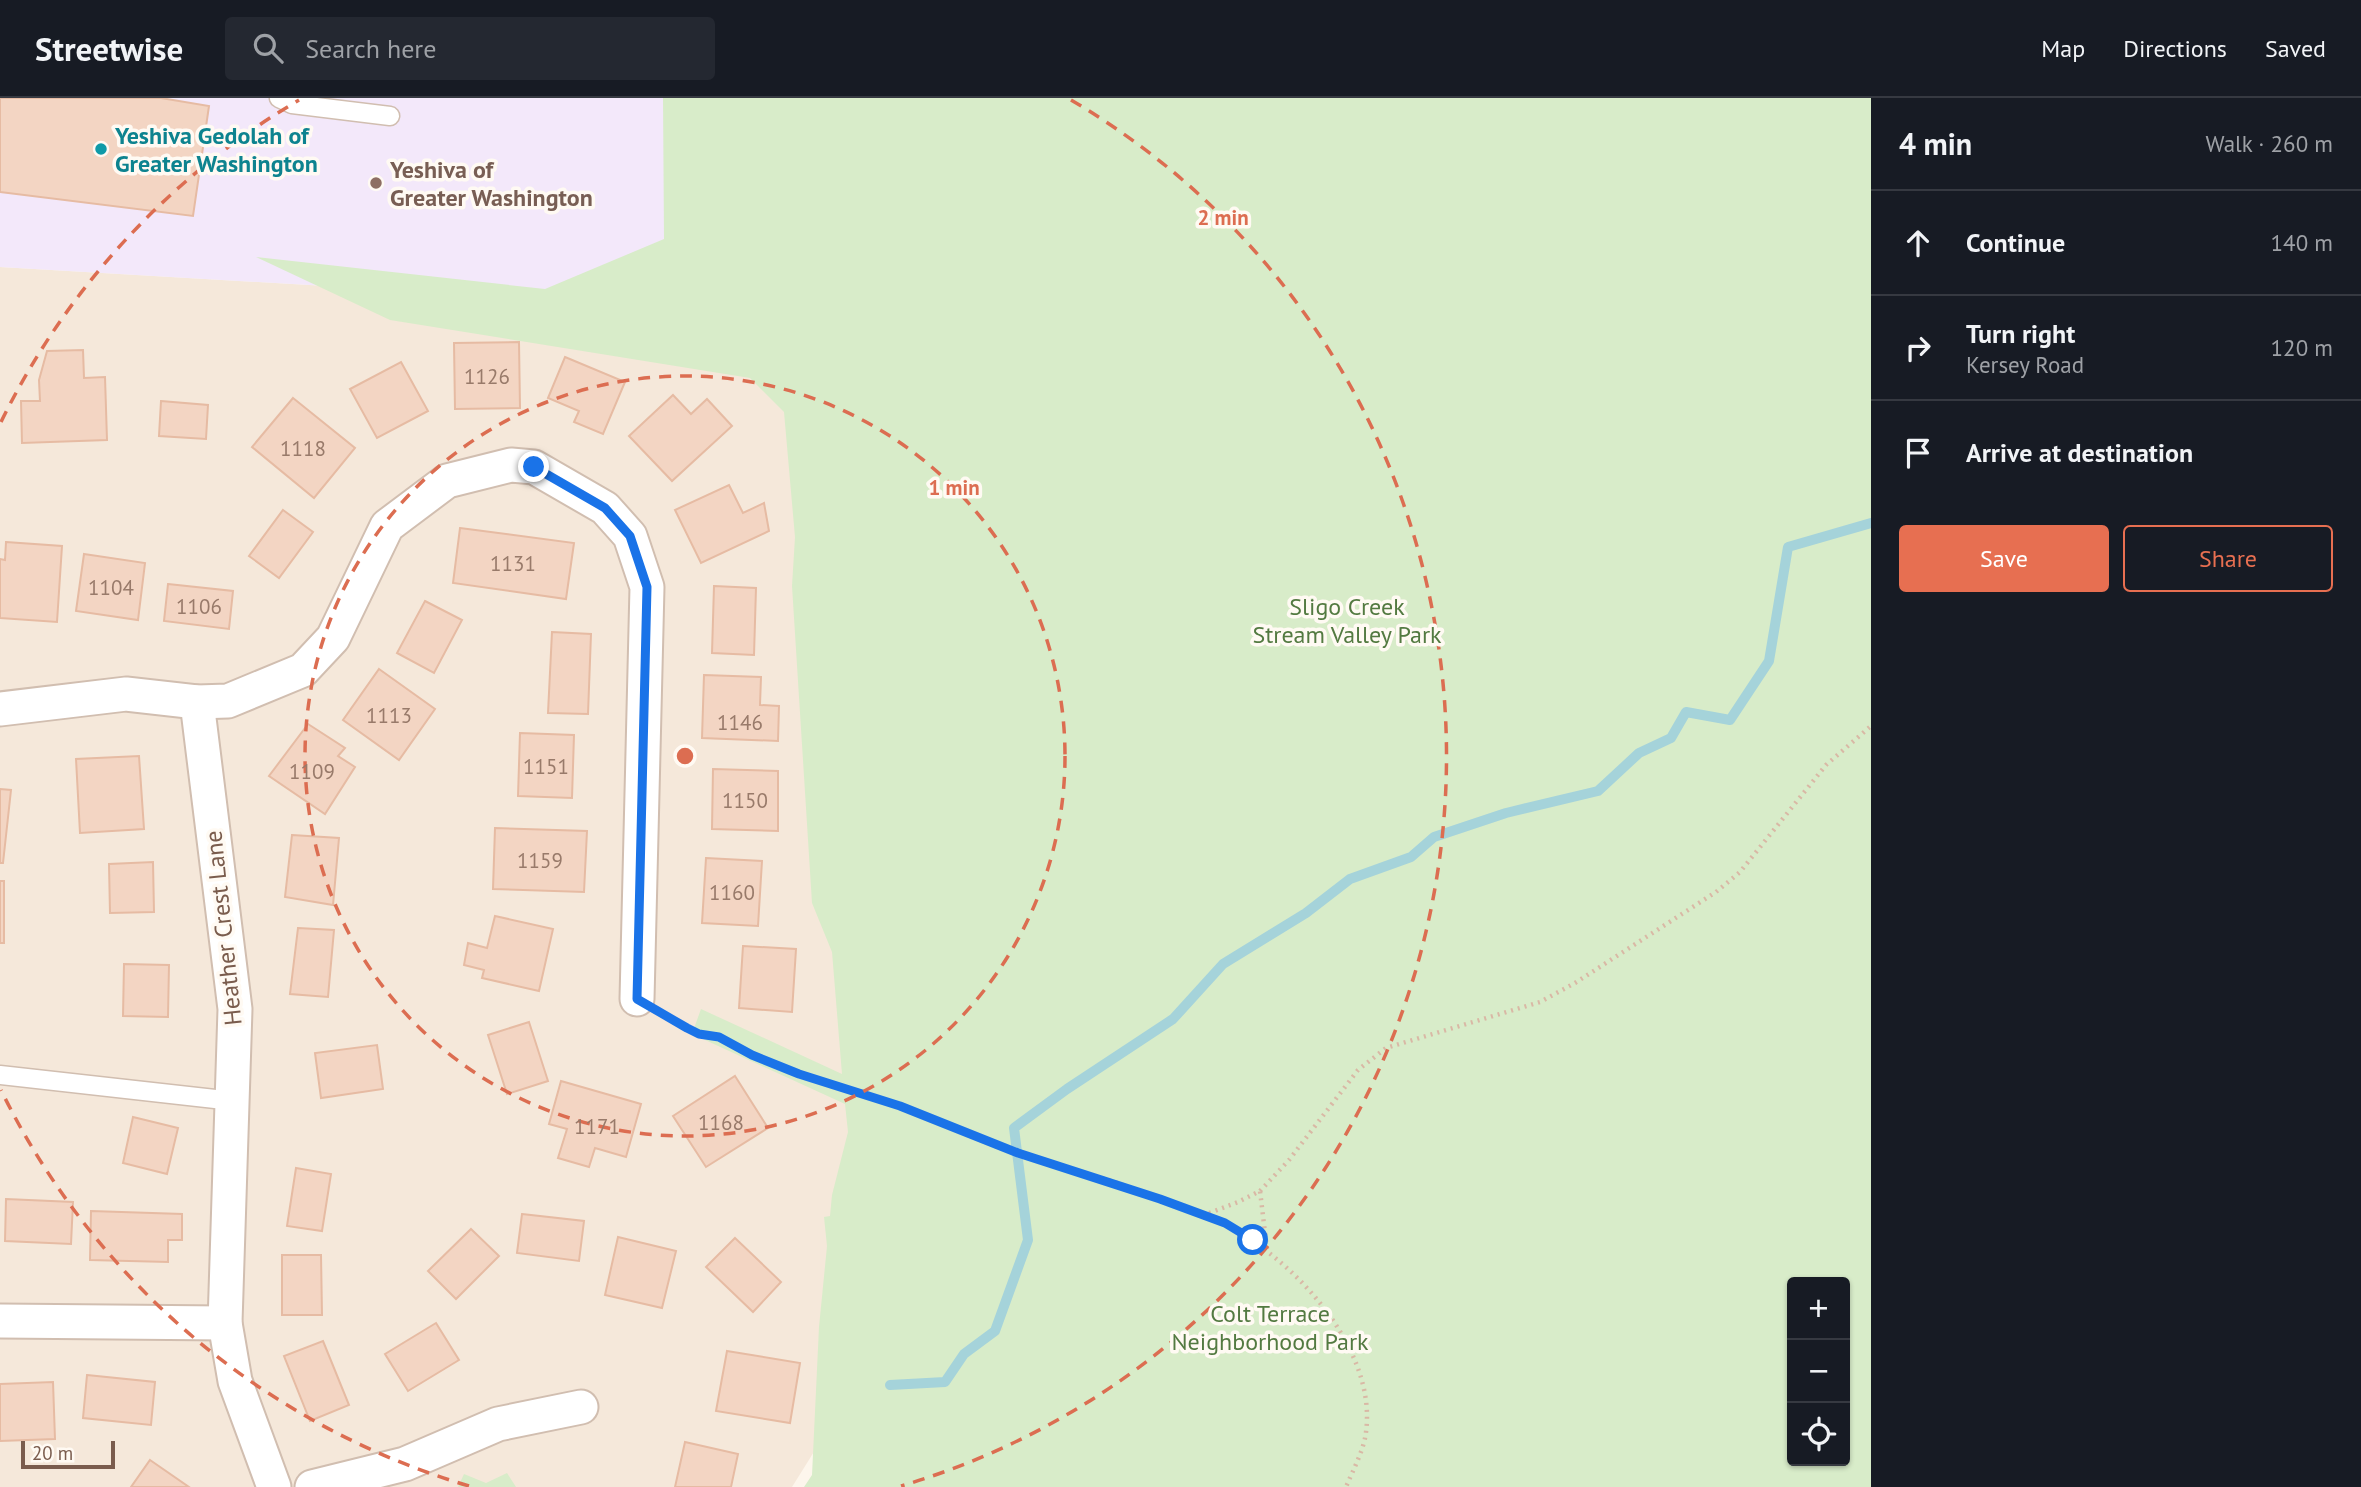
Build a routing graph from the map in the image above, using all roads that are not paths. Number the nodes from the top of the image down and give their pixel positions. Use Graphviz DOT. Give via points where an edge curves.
graph roads {
  1 [pos="279,98"];
  2 [pos="390,116"];
  3 [pos="197,702"];
  4 [pos="0,709"];
  5 [pos="637,999"];
  6 [pos="0,1075"];
  7 [pos="233,1101"];
  8 [pos="0,1321"];
  9 [pos="225,1323"];
  10 [pos="581,1407"];
  11 [pos="274,1487"];
  12 [pos="312,1487"];
  1 -- 2 [label="lane" via="292,104"];
  3 -- 4 [label="street" via="127,694"];
  3 -- 5 [label="street" via="228,701 303,670 332,638 387,526 447,481 511,465 534,467 605,508 630,536 647,587"];
  3 -- 7 [label="street, Heather Crest Lane" via="235,1009"];
  6 -- 7 [label="lane"];
  7 -- 9 [label="street, Heather Crest Lane"];
  8 -- 9 [label="street"];
  9 -- 11 [label="street, Heather Crest Lane" via="235,1381"];
  10 -- 12 [label="street" via="498,1424 405,1464"];
}
